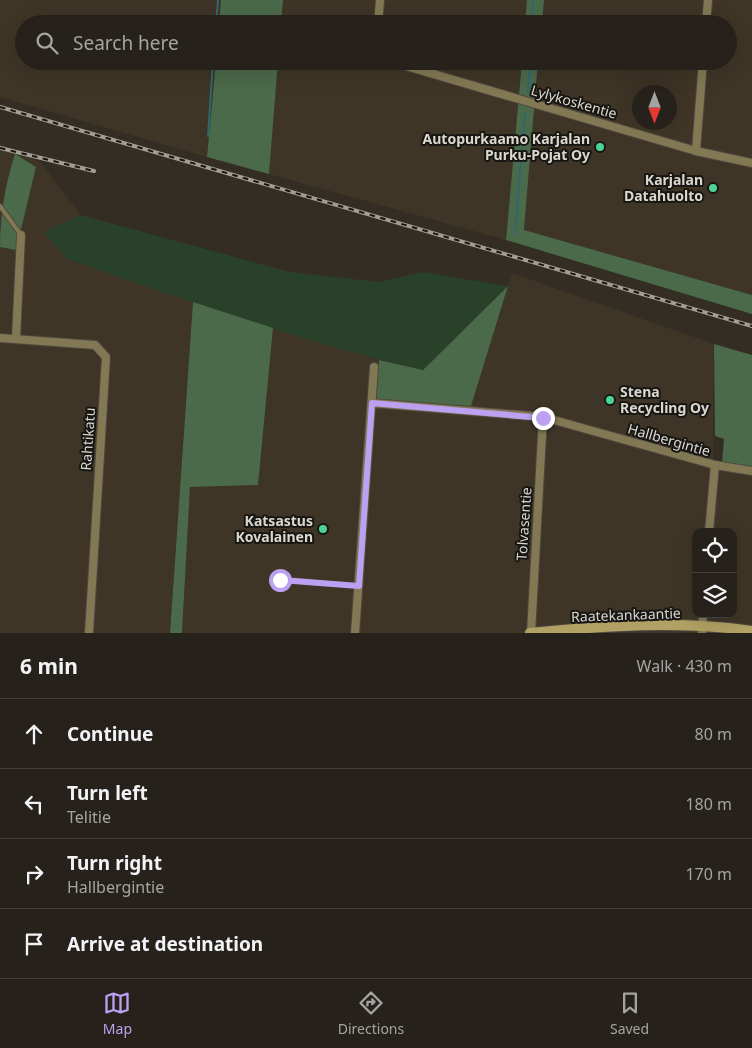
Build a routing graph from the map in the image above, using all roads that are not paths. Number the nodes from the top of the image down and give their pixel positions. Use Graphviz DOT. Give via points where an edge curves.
graph roads {
  1 [pos="380,0"];
  2 [pos="708,0"];
  3 [pos="379,15"];
  4 [pos="707,15"];
  5 [pos="420,70"];
  6 [pos="702,70"];
  7 [pos="696,151"];
  8 [pos="752,163"];
  9 [pos="0,206"];
  10 [pos="21,235"];
  11 [pos="0,338"];
  12 [pos="16,339"];
  13 [pos="374,367"];
  14 [pos="372,403"];
  15 [pos="543,418"];
  16 [pos="714,465"];
  17 [pos="752,471"];
  18 [pos="709,528"];
  19 [pos="280,580"];
  20 [pos="359,586"];
  21 [pos="702,630"];
  22 [pos="752,631"];
  23 [pos="88,633"];
  24 [pos="355,633"];
  25 [pos="531,633"];
  1 -- 3 [label="street"];
  2 -- 4 [label="street"];
  5 -- 7 [label="street, Lylykoskentie"];
  6 -- 7 [label="street"];
  7 -- 8 [label="street, Lylykoskentie"];
  9 -- 10 [label="lane"];
  10 -- 12 [label="street"];
  11 -- 12 [label="street, Rahtikatu"];
  12 -- 23 [label="street, Rahtikatu" via="95,344 106,357"];
  13 -- 14 [label="street"];
  14 -- 15 [label="street, Hallbergintie"];
  14 -- 20 [label="street"];
  15 -- 16 [label="street, Hallbergintie"];
  15 -- 25 [label="street, Tolvasentie"];
  16 -- 17 [label="street, Hallbergintie"];
  16 -- 18 [label="street"];
  19 -- 20 [label="lane"];
  20 -- 24 [label="street"];
  21 -- 22 [label="main road, Raatekankaantie"];
  21 -- 25 [label="main road, Raatekankaantie" via="620,626"];
}
